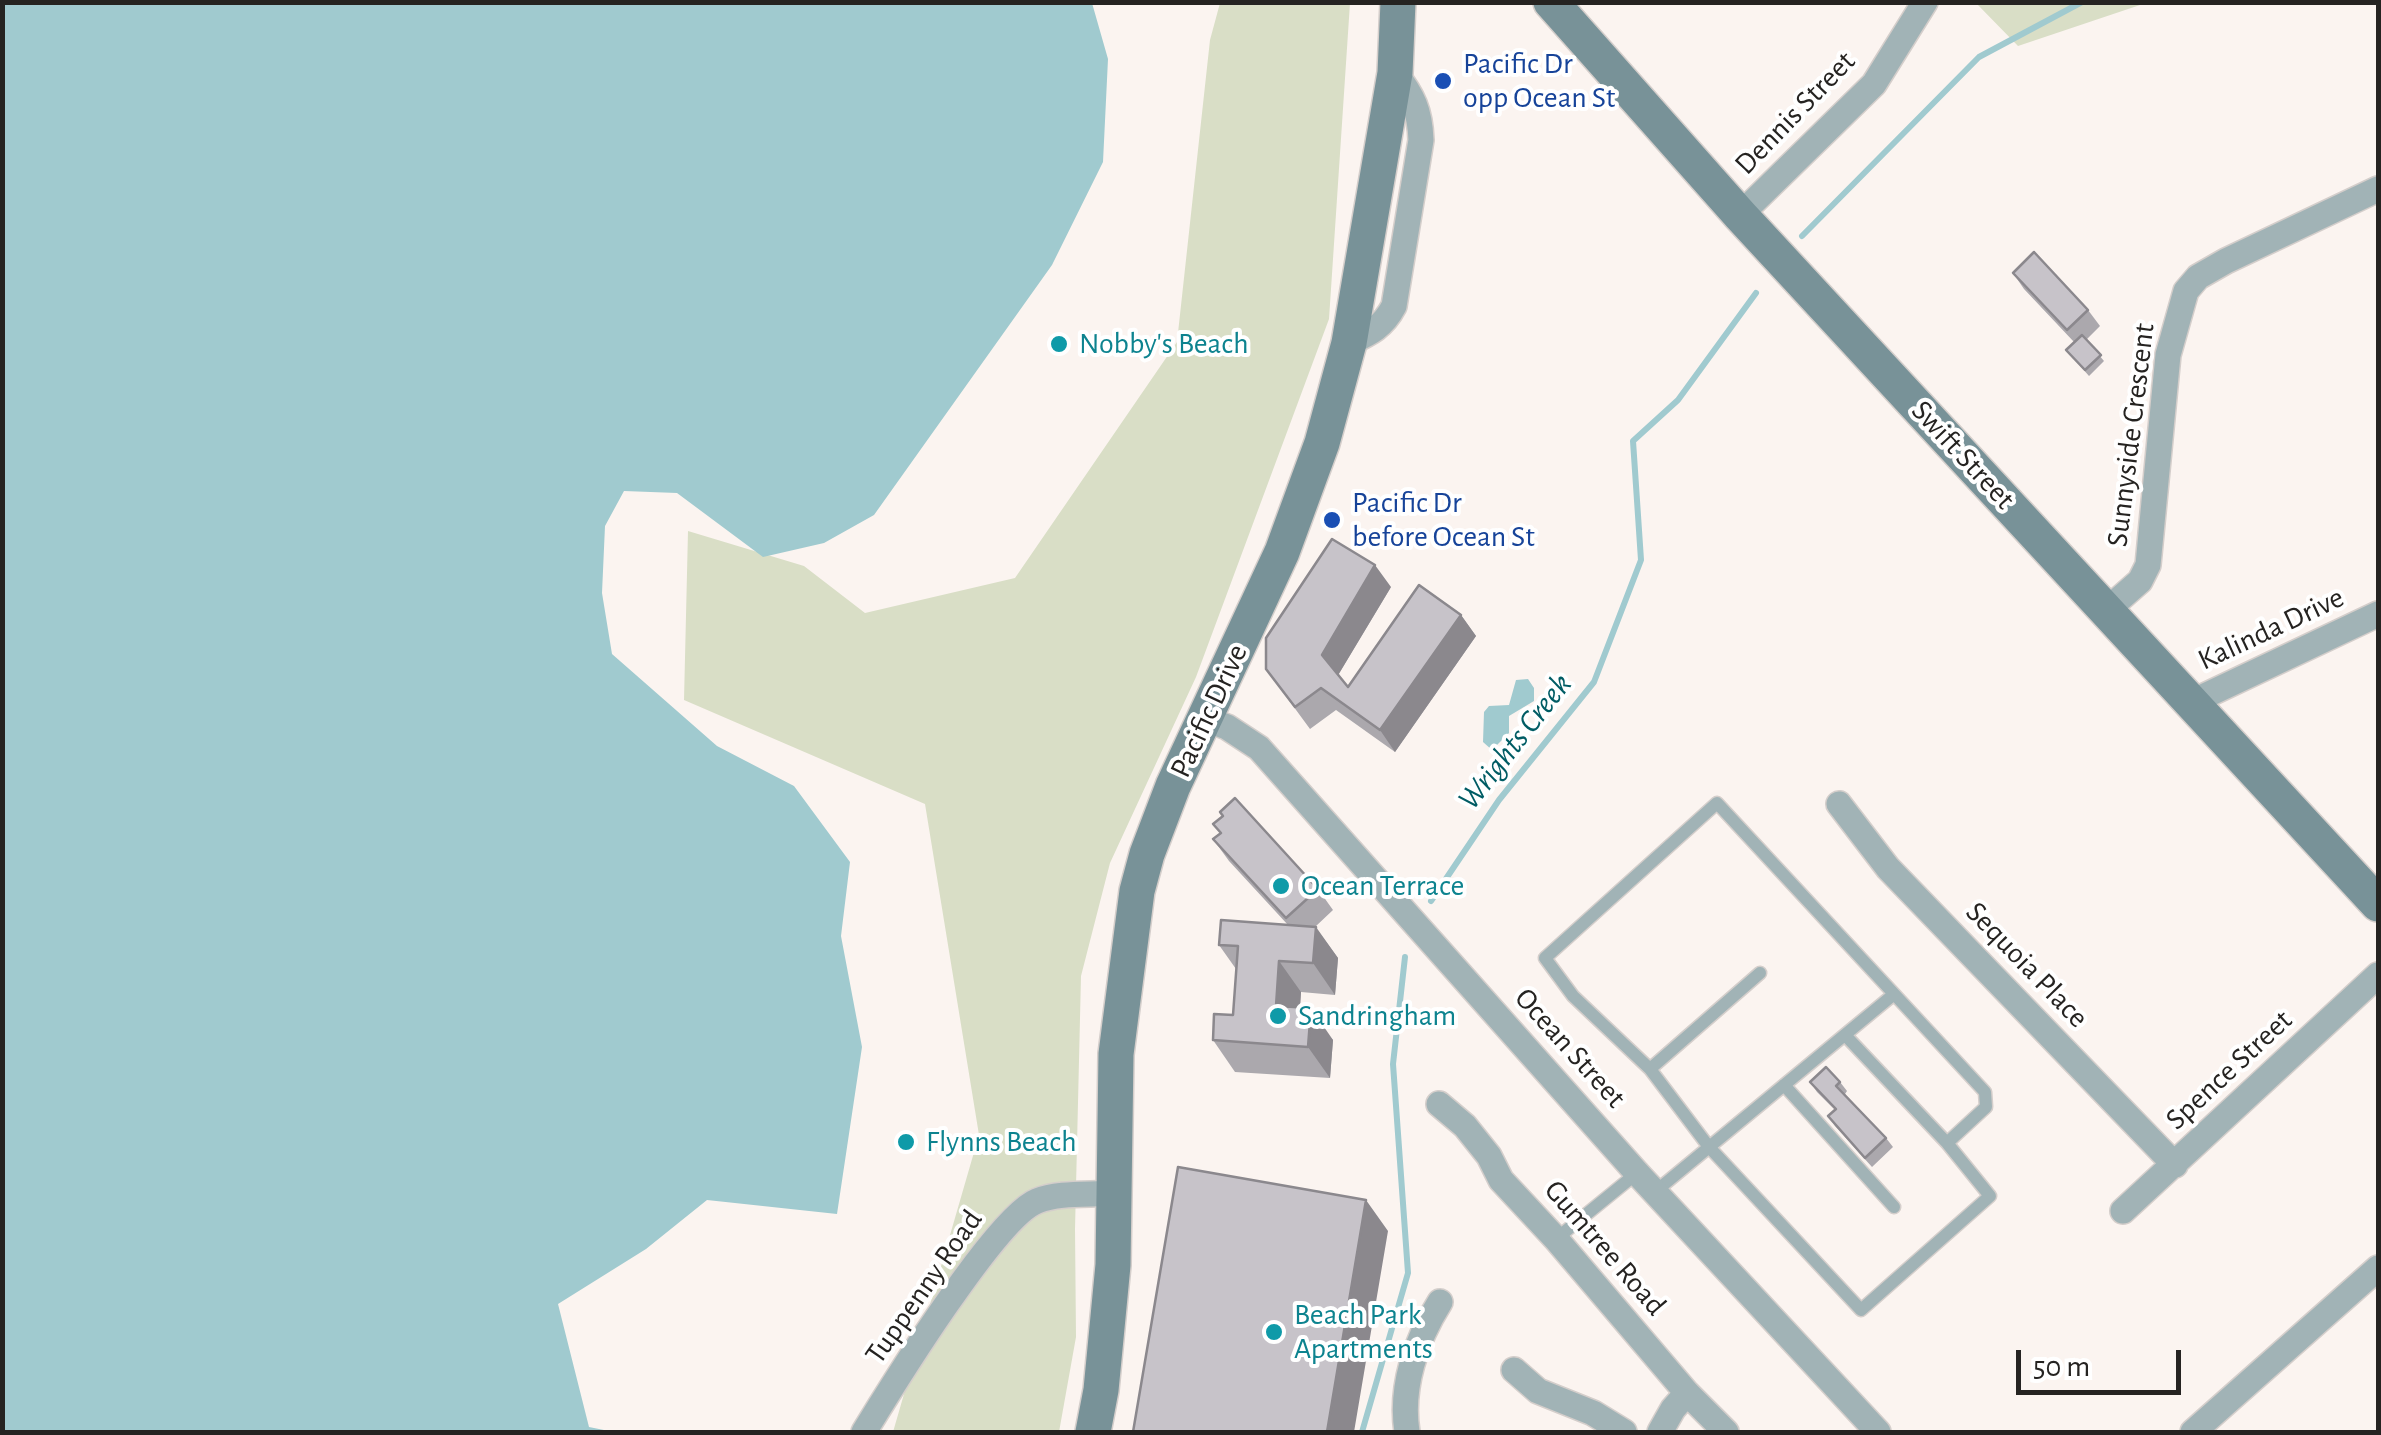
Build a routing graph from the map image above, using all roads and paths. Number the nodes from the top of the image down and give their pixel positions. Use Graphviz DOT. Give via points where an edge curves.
graph roads {
  1 [pos="1398,2"];
  2 [pos="1551,2"];
  3 [pos="1924,2"];
  4 [pos="2378,190"];
  5 [pos="1740,216"];
  6 [pos="2108,610"];
  7 [pos="2378,614"];
  8 [pos="2192,702"];
  9 [pos="1206,719"];
  10 [pos="1839,804"];
  11 [pos="2378,904"];
  12 [pos="1760,974"];
  13 [pos="2378,975"];
  14 [pos="1893,996"];
  15 [pos="1845,1035"];
  16 [pos="1650,1070"];
  17 [pos="1784,1085"];
  18 [pos="1439,1104"];
  19 [pos="1946,1143"];
  20 [pos="1709,1147"];
  21 [pos="2175,1165"];
  22 [pos="1637,1172"];
  23 [pos="1656,1192"];
  24 [pos="1113,1193"];
  25 [pos="1894,1207"];
  26 [pos="2123,1211"];
  27 [pos="1556,1239"];
  28 [pos="2378,1268"];
  29 [pos="1440,1302"];
  30 [pos="1514,1370"];
  31 [pos="1687,1392"];
  32 [pos="864,1432"];
  33 [pos="1093,1432"];
  34 [pos="1407,1432"];
  35 [pos="1624,1432"];
  36 [pos="1660,1432"];
  37 [pos="1726,1432"];
  38 [pos="1878,1432"];
  39 [pos="2193,1432"];
  1 -- 9 [label="street, Pacific Drive" via="1395,74 1349,343 1282,552"];
  2 -- 5 [label="street, Swift Street"];
  3 -- 5 [label="street, Dennis Street" via="1874,84"];
  4 -- 6 [label="street, Sunnyside Crescent" via="2226,262 2186,291 2168,355 2148,565"];
  5 -- 6 [label="street, Swift Street"];
  6 -- 8 [label="street, Swift Street"];
  7 -- 8 [label="street, Kalinda Drive"];
  8 -- 11 [label="street, Swift Street"];
  9 -- 22 [label="street, Ocean Street" via="1259,748"];
  9 -- 24 [label="street, Pacific Drive" via="1172,786 1137,891 1116,1054"];
  10 -- 21 [label="street, Sequoia Place" via="1888,868"];
  12 -- 16 [label="lane"];
  13 -- 21 [label="street, Spence Street"];
  14 -- 15 [label="lane"];
  14 -- 16 [label="lane" via="1717,804 1545,958 1573,996"];
  14 -- 19 [label="lane" via="1985,1092 1986,1108"];
  15 -- 17 [label="lane"];
  15 -- 19 [label="lane"];
  16 -- 20 [label="lane"];
  17 -- 20 [label="lane"];
  17 -- 25 [label="lane"];
  18 -- 27 [label="street, Gumtree Road" via="1465,1126 1501,1180"];
  19 -- 20 [label="lane" via="1990,1196 1862,1310"];
  20 -- 23 [label="lane"];
  21 -- 26 [label="street, Spence Street"];
  22 -- 23 [label="street, Ocean Street"];
  22 -- 27 [label="lane"];
  23 -- 38 [label="street, Ocean Street"];
  24 -- 32 [label="street, Tuppenny Road" via="1036,1201 1013,1218 986,1248"];
  24 -- 33 [label="street, Pacific Drive" via="1113,1265"];
  27 -- 31 [label="street, Gumtree Road"];
  28 -- 39 [label="street"];
  29 -- 34 [label="street" via="1421,1332 1408,1379"];
  30 -- 35 [label="street" via="1538,1392"];
  31 -- 36 [label="street"];
  31 -- 37 [label="street, Gumtree Road"];
}
